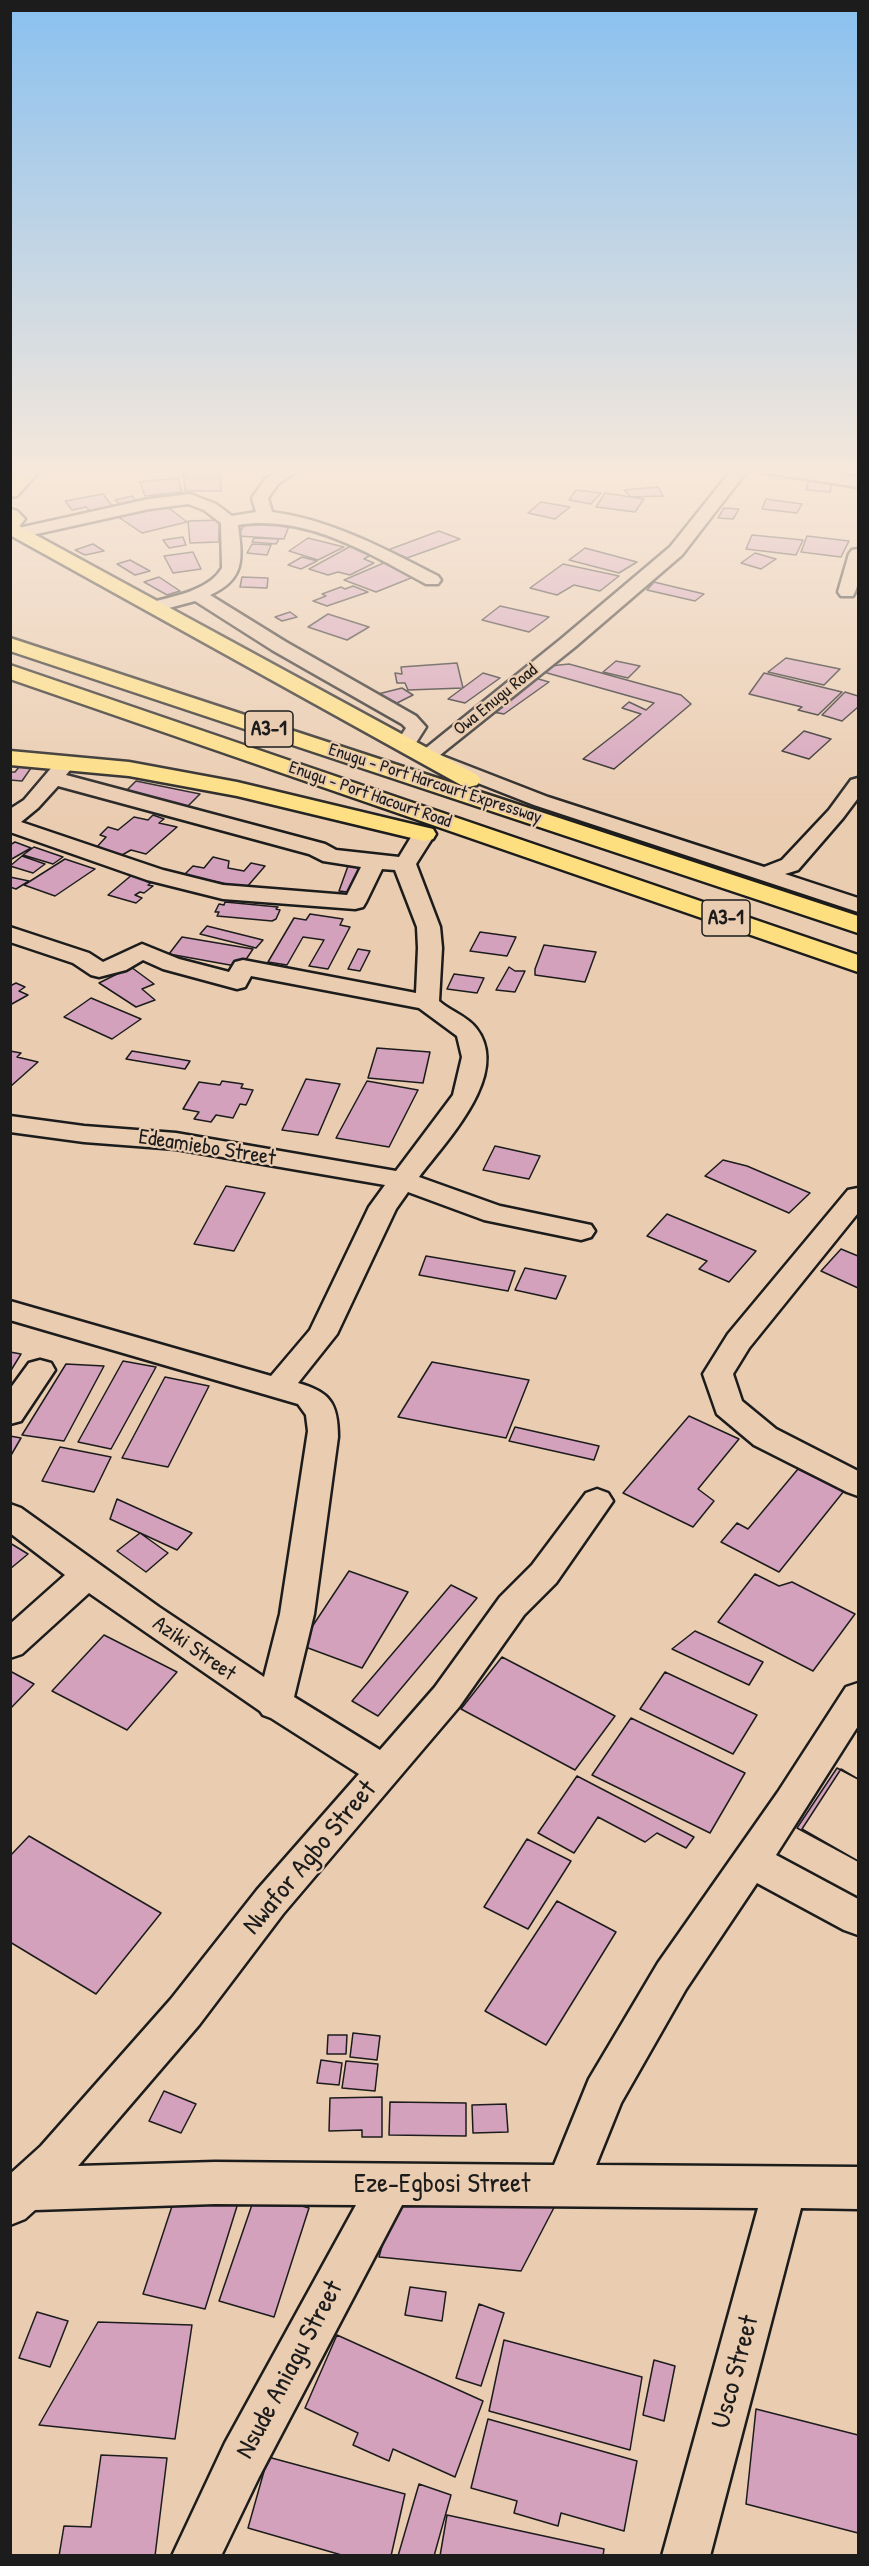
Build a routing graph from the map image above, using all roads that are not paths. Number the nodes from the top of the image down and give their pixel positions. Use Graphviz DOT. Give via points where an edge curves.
graph roads {
  1 [pos="119,587"];
  2 [pos="210,587"];
  3 [pos="634,587"];
  4 [pos="849,587"];
  5 [pos="847,592"];
  6 [pos="198,594"];
  7 [pos="154,607"];
  8 [pos="10,644"];
  9 [pos="10,671"];
  10 [pos="405,745"];
  11 [pos="426,756"];
  12 [pos="10,758"];
  13 [pos="60,770"];
  14 [pos="858,784"];
  15 [pos="528,813"];
  16 [pos="10,823"];
  17 [pos="424,834"];
  18 [pos="374,862"];
  19 [pos="405,864"];
  20 [pos="594,872"];
  21 [pos="764,874"];
  22 [pos="858,905"];
  23 [pos="858,925"];
  24 [pos="10,934"];
  25 [pos="858,964"];
  26 [pos="427,1002"];
  27 [pos="10,1124"];
  28 [pos="402,1180"];
  29 [pos="858,1196"];
  30 [pos="581,1231"];
  31 [pos="10,1310"];
  32 [pos="40,1370"];
  33 [pos="277,1389"];
  34 [pos="10,1413"];
  35 [pos="858,1484"];
  36 [pos="597,1501"];
  37 [pos="10,1516"];
  38 [pos="87,1575"];
  39 [pos="10,1645"];
  40 [pos="858,1697"];
  41 [pos="275,1704"];
  42 [pos="384,1771"];
  43 [pos="750,1860"];
  44 [pos="858,1918"];
  45 [pos="389,2186"];
  46 [pos="567,2186"];
  47 [pos="785,2188"];
  48 [pos="858,2188"];
  49 [pos="18,2197"];
  50 [pos="196,2556"];
  51 [pos="686,2556"];
  1 -- 7 [label="main road"];
  2 -- 6 [label="street"];
  3 -- 11 [label="street, Owa Enugu Road"];
  4 -- 5 [label="street"];
  6 -- 7 [label="street"];
  6 -- 10 [label="street" via="270,641 409,720 416,727"];
  7 -- 10 [label="main road"];
  8 -- 15 [label="main road, Enugu - Port Harcourt Expressway / A3-1"];
  9 -- 20 [label="main road, Enugu - Port Hacourt Road"];
  10 -- 11 [label="main road"];
  11 -- 15 [label="main road"];
  11 -- 21 [label="street" via="541,801"];
  12 -- 13 [label="main road"];
  13 -- 16 [label="street"];
  13 -- 17 [label="main road" via="129,769 237,789"];
  13 -- 18 [label="street" via="330,856"];
  14 -- 21 [label="street" via="790,865"];
  15 -- 23 [label="main road, Enugu - Port Harcourt Expressway / A3-1"];
  16 -- 18 [label="street" via="155,875 223,892 355,902"];
  17 -- 19 [label="street"];
  17 -- 20 [label="main road"];
  18 -- 19 [label="street"];
  19 -- 26 [label="street" via="430,934"];
  20 -- 25 [label="main road, A3-1"];
  21 -- 22 [label="street"];
  24 -- 26 [label="street" via="81,958 99,970 142,951 171,964 237,982 243,967"];
  26 -- 28 [label="street" via="462,1026 474,1041 477,1053 465,1096"];
  27 -- 28 [label="street, Edeamiebo Street" via="176,1141"];
  28 -- 30 [label="street, Edeamiebo Street" via="494,1214"];
  28 -- 33 [label="street" via="383,1207 322,1334"];
  29 -- 35 [label="street" via="738,1341 718,1374 728,1406 765,1437"];
  31 -- 33 [label="street"];
  32 -- 34 [label="street"];
  33 -- 41 [label="street" via="309,1397 317,1404 323,1413 323,1437 297,1614"];
  36 -- 42 [label="street, Nwafor Agbo Street" via="544,1574 512,1606 447,1697"];
  37 -- 38 [label="street, Aziki Street"];
  38 -- 39 [label="street"];
  38 -- 41 [label="street, Aziki Street"];
  40 -- 43 [label="street"];
  41 -- 42 [label="street, Aziki Street"];
  42 -- 49 [label="street, Nwafor Agbo Street" via="270,1902 185,2012 56,2160"];
  43 -- 44 [label="street"];
  43 -- 46 [label="street" via="672,1976 604,2093"];
  45 -- 46 [label="street, Eze-Egbosi Street"];
  45 -- 49 [label="street, Eze-Egbosi Street" via="215,2182"];
  45 -- 50 [label="street, Nsude Aniagu Street" via="242,2460"];
  46 -- 47 [label="street, Eze-Egbosi Street"];
  47 -- 48 [label="street, Eze-Egbosi Street"];
  47 -- 51 [label="street, Usco Street"];
}
